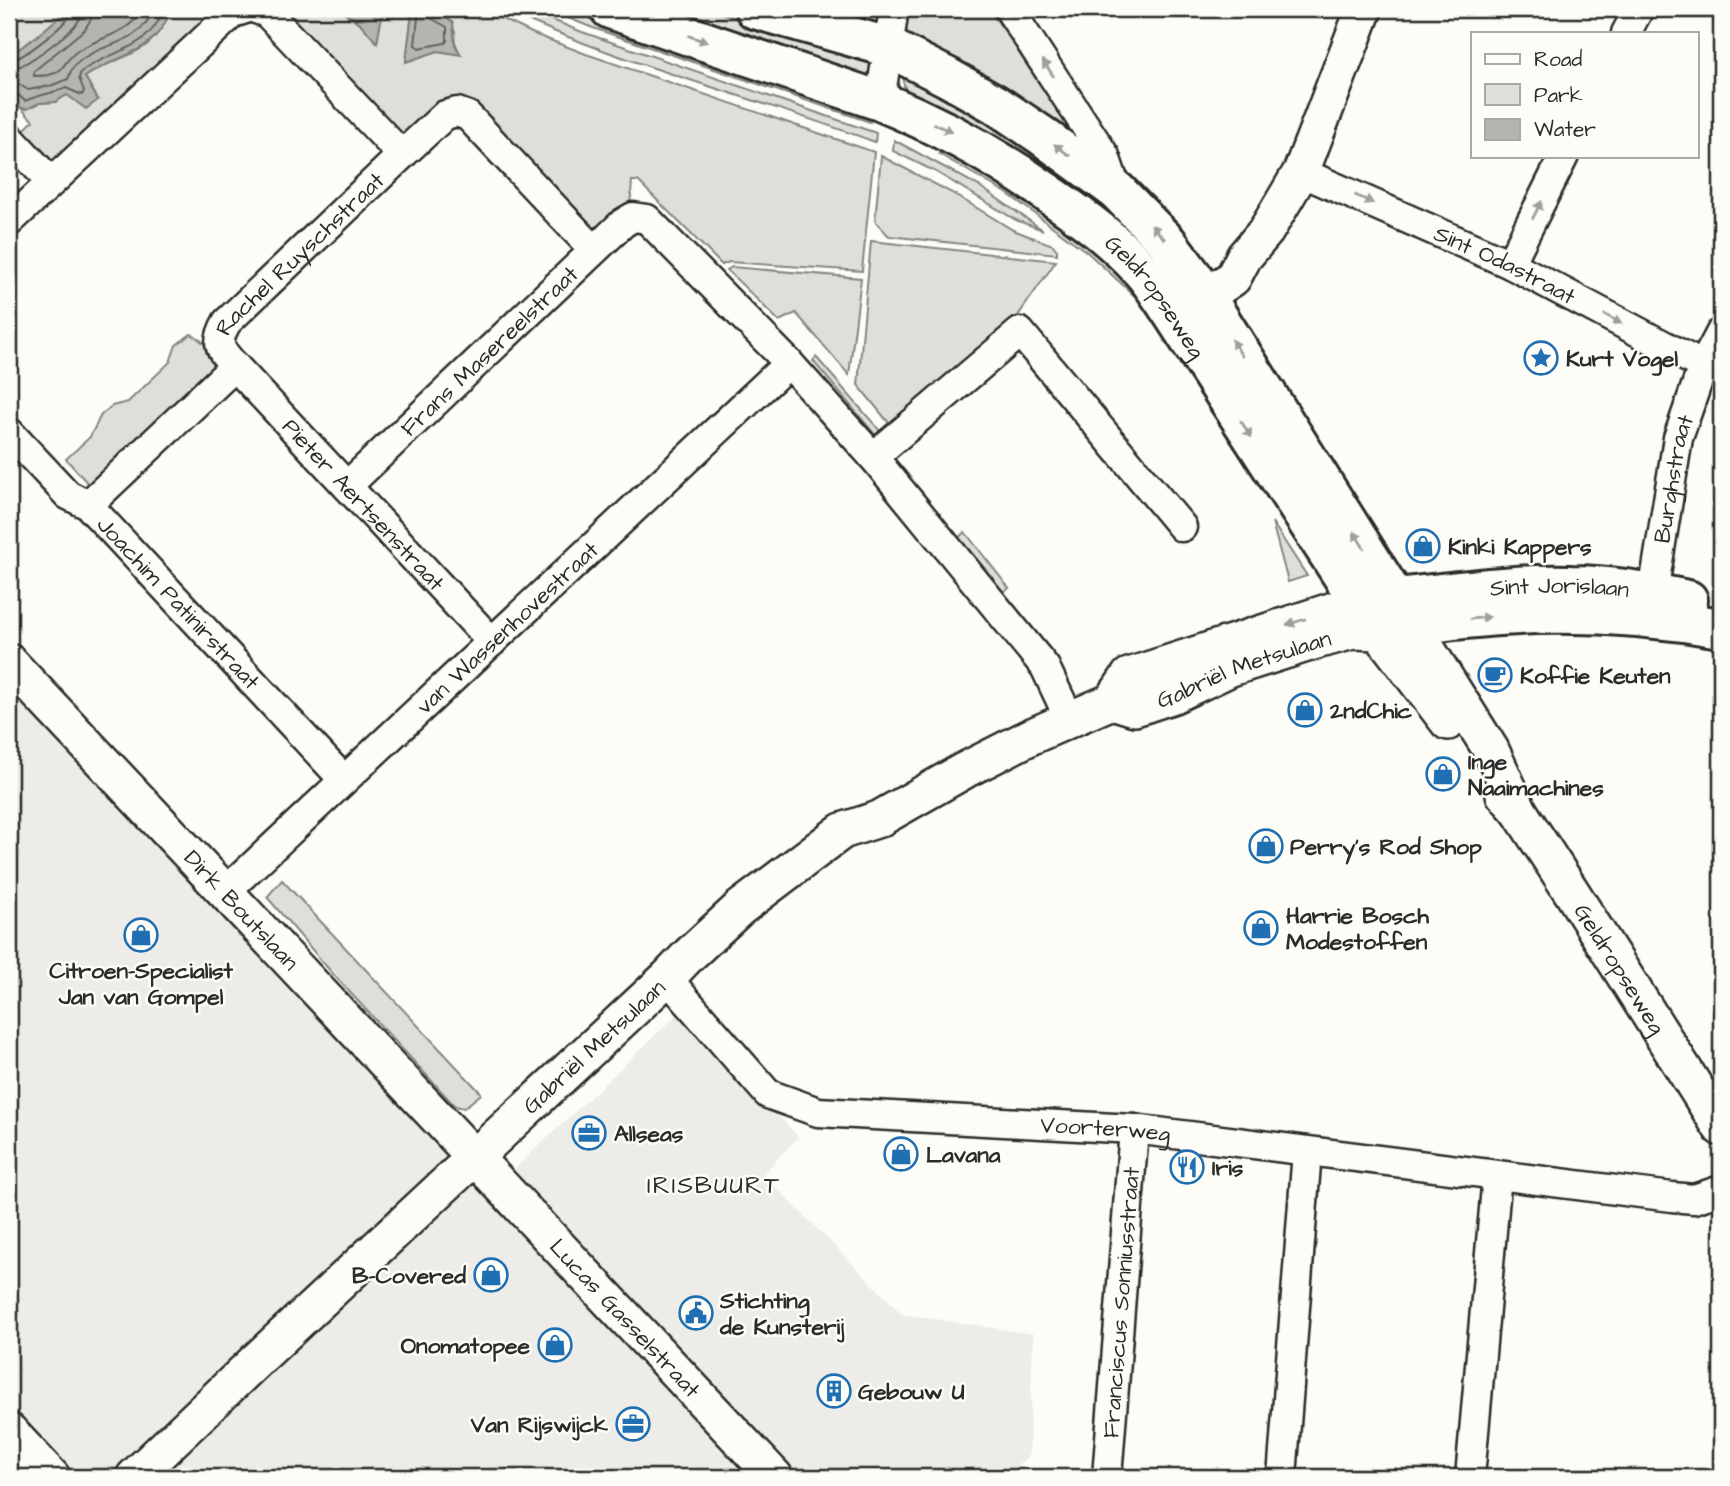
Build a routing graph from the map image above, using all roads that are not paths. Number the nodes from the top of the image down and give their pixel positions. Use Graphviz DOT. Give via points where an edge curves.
graph roads {
  1 [pos="245,9"];
  2 [pos="256,9"];
  3 [pos="610,9"];
  4 [pos="755,9"];
  5 [pos="894,9"];
  6 [pos="1009,9"];
  7 [pos="1364,9"];
  8 [pos="1639,9"];
  9 [pos="1627,32"];
  10 [pos="888,47"];
  11 [pos="880,101"];
  12 [pos="9,137"];
  13 [pos="402,155"];
  14 [pos="1563,158"];
  15 [pos="1301,172"];
  16 [pos="51,182"];
  17 [pos="1117,191"];
  18 [pos="9,222"];
  19 [pos="594,250"];
  20 [pos="1510,264"];
  21 [pos="1200,287"];
  22 [pos="1170,310"];
  23 [pos="1721,332"];
  24 [pos="789,363"];
  25 [pos="234,366"];
  26 [pos="1703,366"];
  27 [pos="9,432"];
  28 [pos="873,457"];
  29 [pos="347,486"];
  30 [pos="88,505"];
  31 [pos="1182,527"];
  32 [pos="1653,593"];
  33 [pos="1721,607"];
  34 [pos="1387,615"];
  35 [pos="1721,628"];
  36 [pos="492,642"];
  37 [pos="9,662"];
  38 [pos="1069,718"];
  39 [pos="344,780"];
  40 [pos="226,891"];
  41 [pos="667,978"];
  42 [pos="1721,1128"];
  43 [pos="1134,1129"];
  44 [pos="1307,1151"];
  45 [pos="474,1156"];
  46 [pos="1497,1175"];
  47 [pos="1721,1190"];
  48 [pos="9,1431"];
  49 [pos="52,1477"];
  50 [pos="134,1477"];
  51 [pos="775,1477"];
  52 [pos="1107,1477"];
  53 [pos="1282,1477"];
  54 [pos="1470,1477"];
  1 -- 16 [label="street" via="233,13"];
  2 -- 13 [label="street" via="267,13"];
  3 -- 11 [label="main road, Geldropseweg, one-way"];
  4 -- 10 [label="main road, Geldropseweg"];
  5 -- 10 [label="street"];
  17 -- 6 [label="street, Geldropseweg, one-way" via="1105,156"];
  7 -- 15 [label="street"];
  8 -- 9 [label="street"];
  10 -- 11 [label="street"];
  17 -- 10 [label="main road, Geldropseweg, one-way" via="995,104"];
  11 -- 22 [label="main road, Geldropseweg, one-way" via="984,150 1089,221 1144,273"];
  12 -- 16 [label="street"];
  13 -- 19 [label="street" via="445,115 457,112 468,116"];
  13 -- 25 [label="street, Rachel Ruyschstraat" via="227,323 219,336 222,352"];
  20 -- 14 [label="street, one-way"];
  15 -- 20 [label="street, Sint Odastraat, one-way"];
  15 -- 21 [label="street" via="1266,231 1244,257 1221,260"];
  16 -- 18 [label="street"];
  21 -- 17 [label="main road, Geldropseweg, one-way" via="1167,242"];
  19 -- 24 [label="street, Frans Masereelstraat" via="633,217 647,219"];
  19 -- 29 [label="street, Frans Masereelstraat"];
  20 -- 26 [label="street, Sint Odastraat, one-way"];
  21 -- 22 [label="street"];
  34 -- 21 [label="main road, Geldropseweg, one-way"];
  22 -- 34 [label="main road, Geldropseweg, one-way"];
  23 -- 26 [label="street, Burghstraat"];
  24 -- 28 [label="street"];
  24 -- 36 [label="street, van Wassenhovestraat"];
  25 -- 29 [label="street, Pieter Aertsenstraat"];
  25 -- 30 [label="street, Rachel Ruyschstraat"];
  26 -- 32 [label="street, Burghstraat" via="1678,438"];
  27 -- 30 [label="street, Joachim Patinirstraat" via="68,495"];
  28 -- 31 [label="street" via="1020,332"];
  28 -- 38 [label="street" via="1045,667"];
  29 -- 36 [label="street, Pieter Aertsenstraat"];
  30 -- 39 [label="street, Joachim Patinirstraat"];
  32 -- 33 [label="main road, Sint Jorislaan"];
  32 -- 34 [label="main road, Sint Jorislaan" via="1572,584 1523,585"];
  34 -- 35 [label="main road, Sint Jorislaan, one-way" via="1535,612"];
  34 -- 38 [label="street, Gabriël Metsulaan" via="1340,608 1129,676 1112,701"];
  34 -- 42 [label="street, Geldropseweg" via="1491,750 1518,811"];
  36 -- 39 [label="street, van Wassenhovestraat"];
  37 -- 40 [label="street, Dirk Boutslaan"];
  38 -- 41 [label="street, Gabriël Metsulaan" via="878,819 842,831 740,908"];
  39 -- 40 [label="street, van Wassenhovestraat"];
  40 -- 45 [label="street, Dirk Boutslaan"];
  41 -- 43 [label="street, Voorterweg" via="768,1094 818,1112"];
  41 -- 45 [label="street, Gabriël Metsulaan"];
  43 -- 44 [label="street, Voorterweg"];
  43 -- 52 [label="street, Franciscus Sonniusstraat"];
  44 -- 46 [label="street, Voorterweg"];
  44 -- 53 [label="street"];
  45 -- 50 [label="street, Gabriël Metsulaan"];
  45 -- 51 [label="street, Lucas Gasselstraat"];
  46 -- 47 [label="street, Voorterweg" via="1694,1199"];
  46 -- 54 [label="street"];
  48 -- 49 [label="street"];
}
